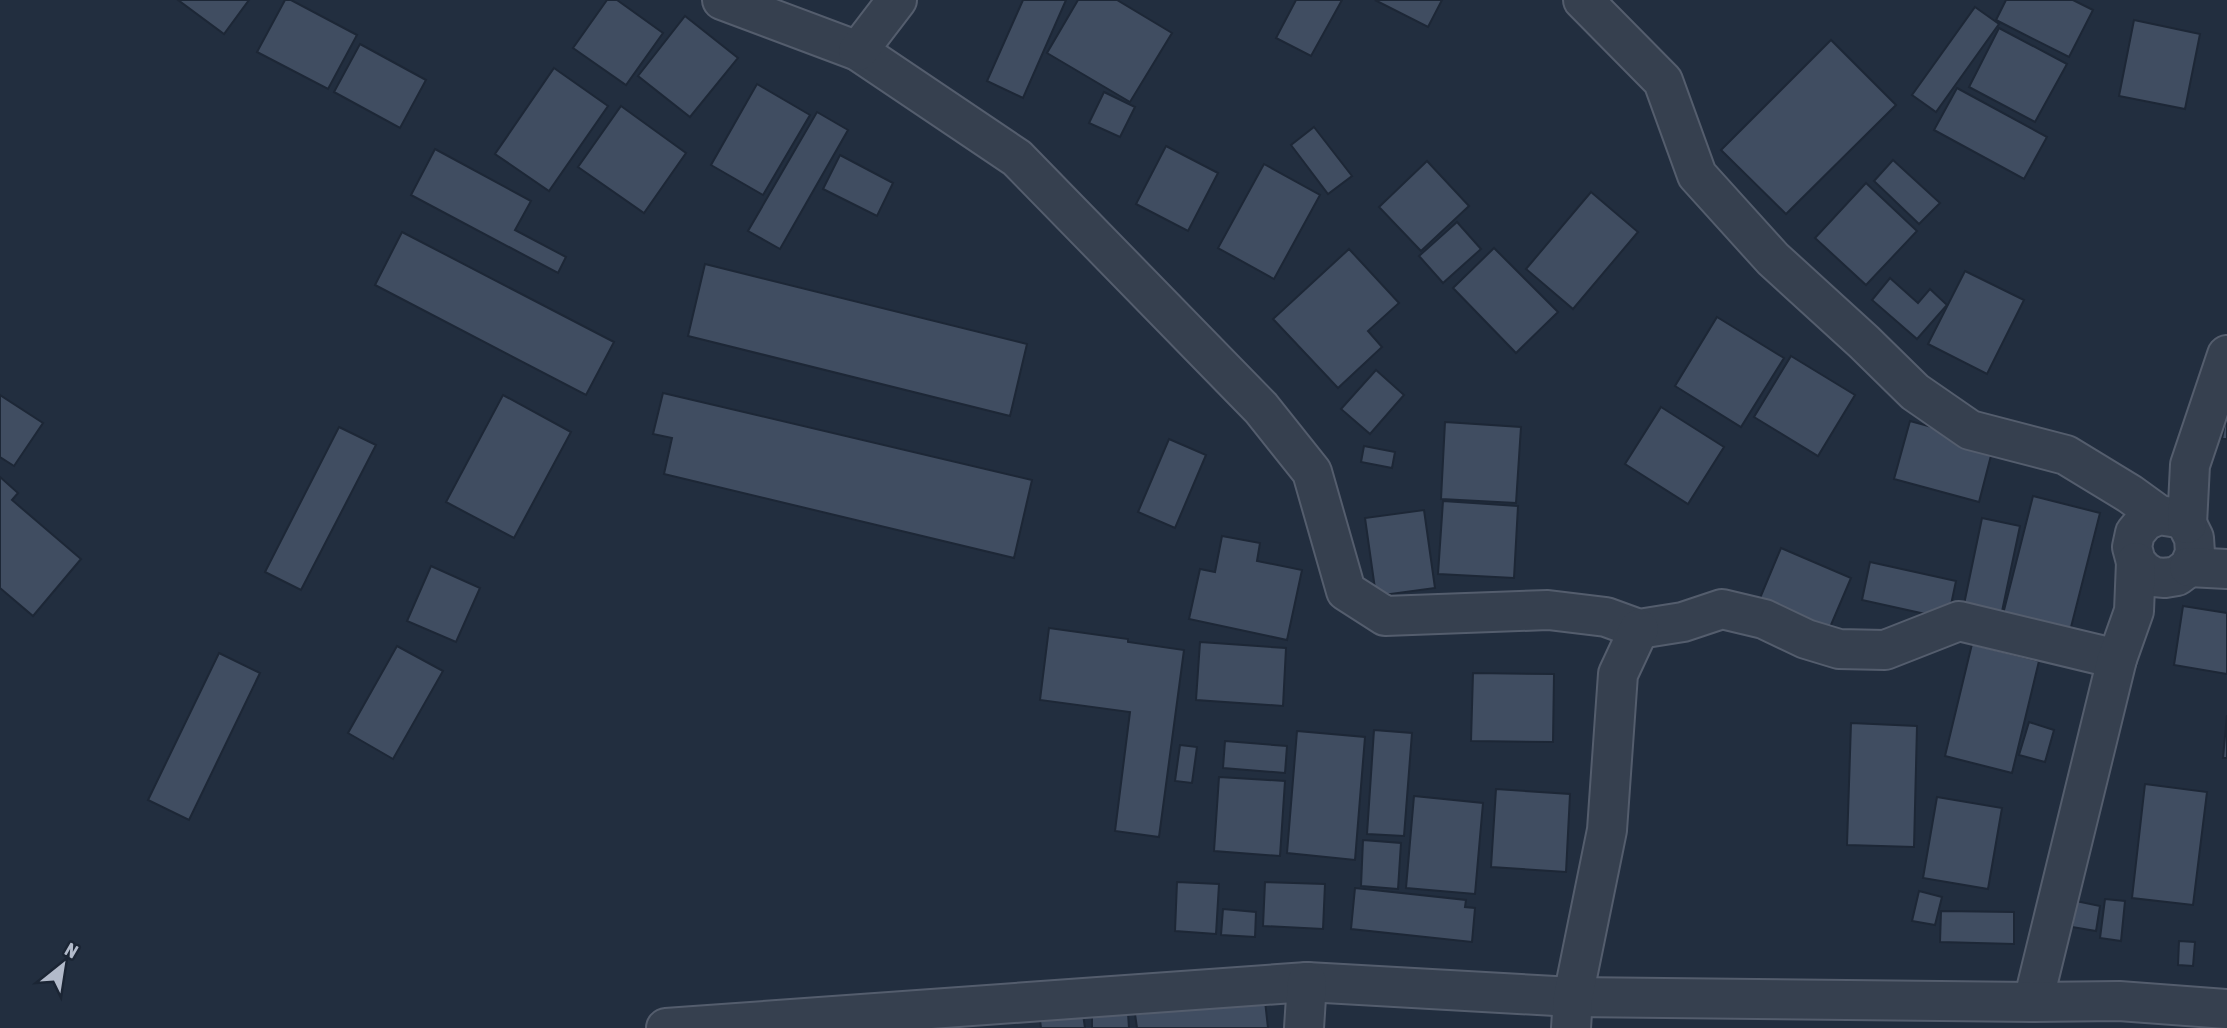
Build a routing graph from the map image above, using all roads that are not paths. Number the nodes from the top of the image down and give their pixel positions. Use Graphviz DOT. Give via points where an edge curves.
graph roads {
  1 [pos="722,0"];
  2 [pos="897,0"];
  3 [pos="1583,0"];
  4 [pos="858,51"];
  5 [pos="2227,355"];
  6 [pos="2170,537"];
  7 [pos="2227,569"];
  8 [pos="1639,629"];
  9 [pos="2117,659"];
  10 [pos="1307,982"];
  11 [pos="2034,1002"];
  12 [pos="2227,1009"];
  13 [pos="1572,1012"];
  14 [pos="2118,1014"];
  15 [pos="666,1028"];
  16 [pos="1304,1028"];
  1 -- 4 [label="street"];
  2 -- 4 [label="street"];
  3 -- 6 [label="street" via="1663,81 1696,174 1773,259 1915,393 1970,430 2066,455"];
  4 -- 8 [label="street" via="1017,158 1261,408 1312,472 1346,591 1385,616 1548,610 1606,617"];
  5 -- 6 [label="street"];
  6 -- 7 [label="street"];
  6 -- 9 [label="street" via="2134,611"];
  8 -- 9 [label="street" via="1683,622 1722,609 1839,649 1885,650 1959,621"];
  8 -- 13 [label="street" via="1618,674 1607,830"];
  9 -- 11 [label="street"];
  10 -- 13 [label="street"];
  10 -- 15 [label="street"];
  10 -- 16 [label="street"];
  11 -- 13 [label="street"];
  11 -- 14 [label="street"];
  12 -- 14 [label="street"];
}
